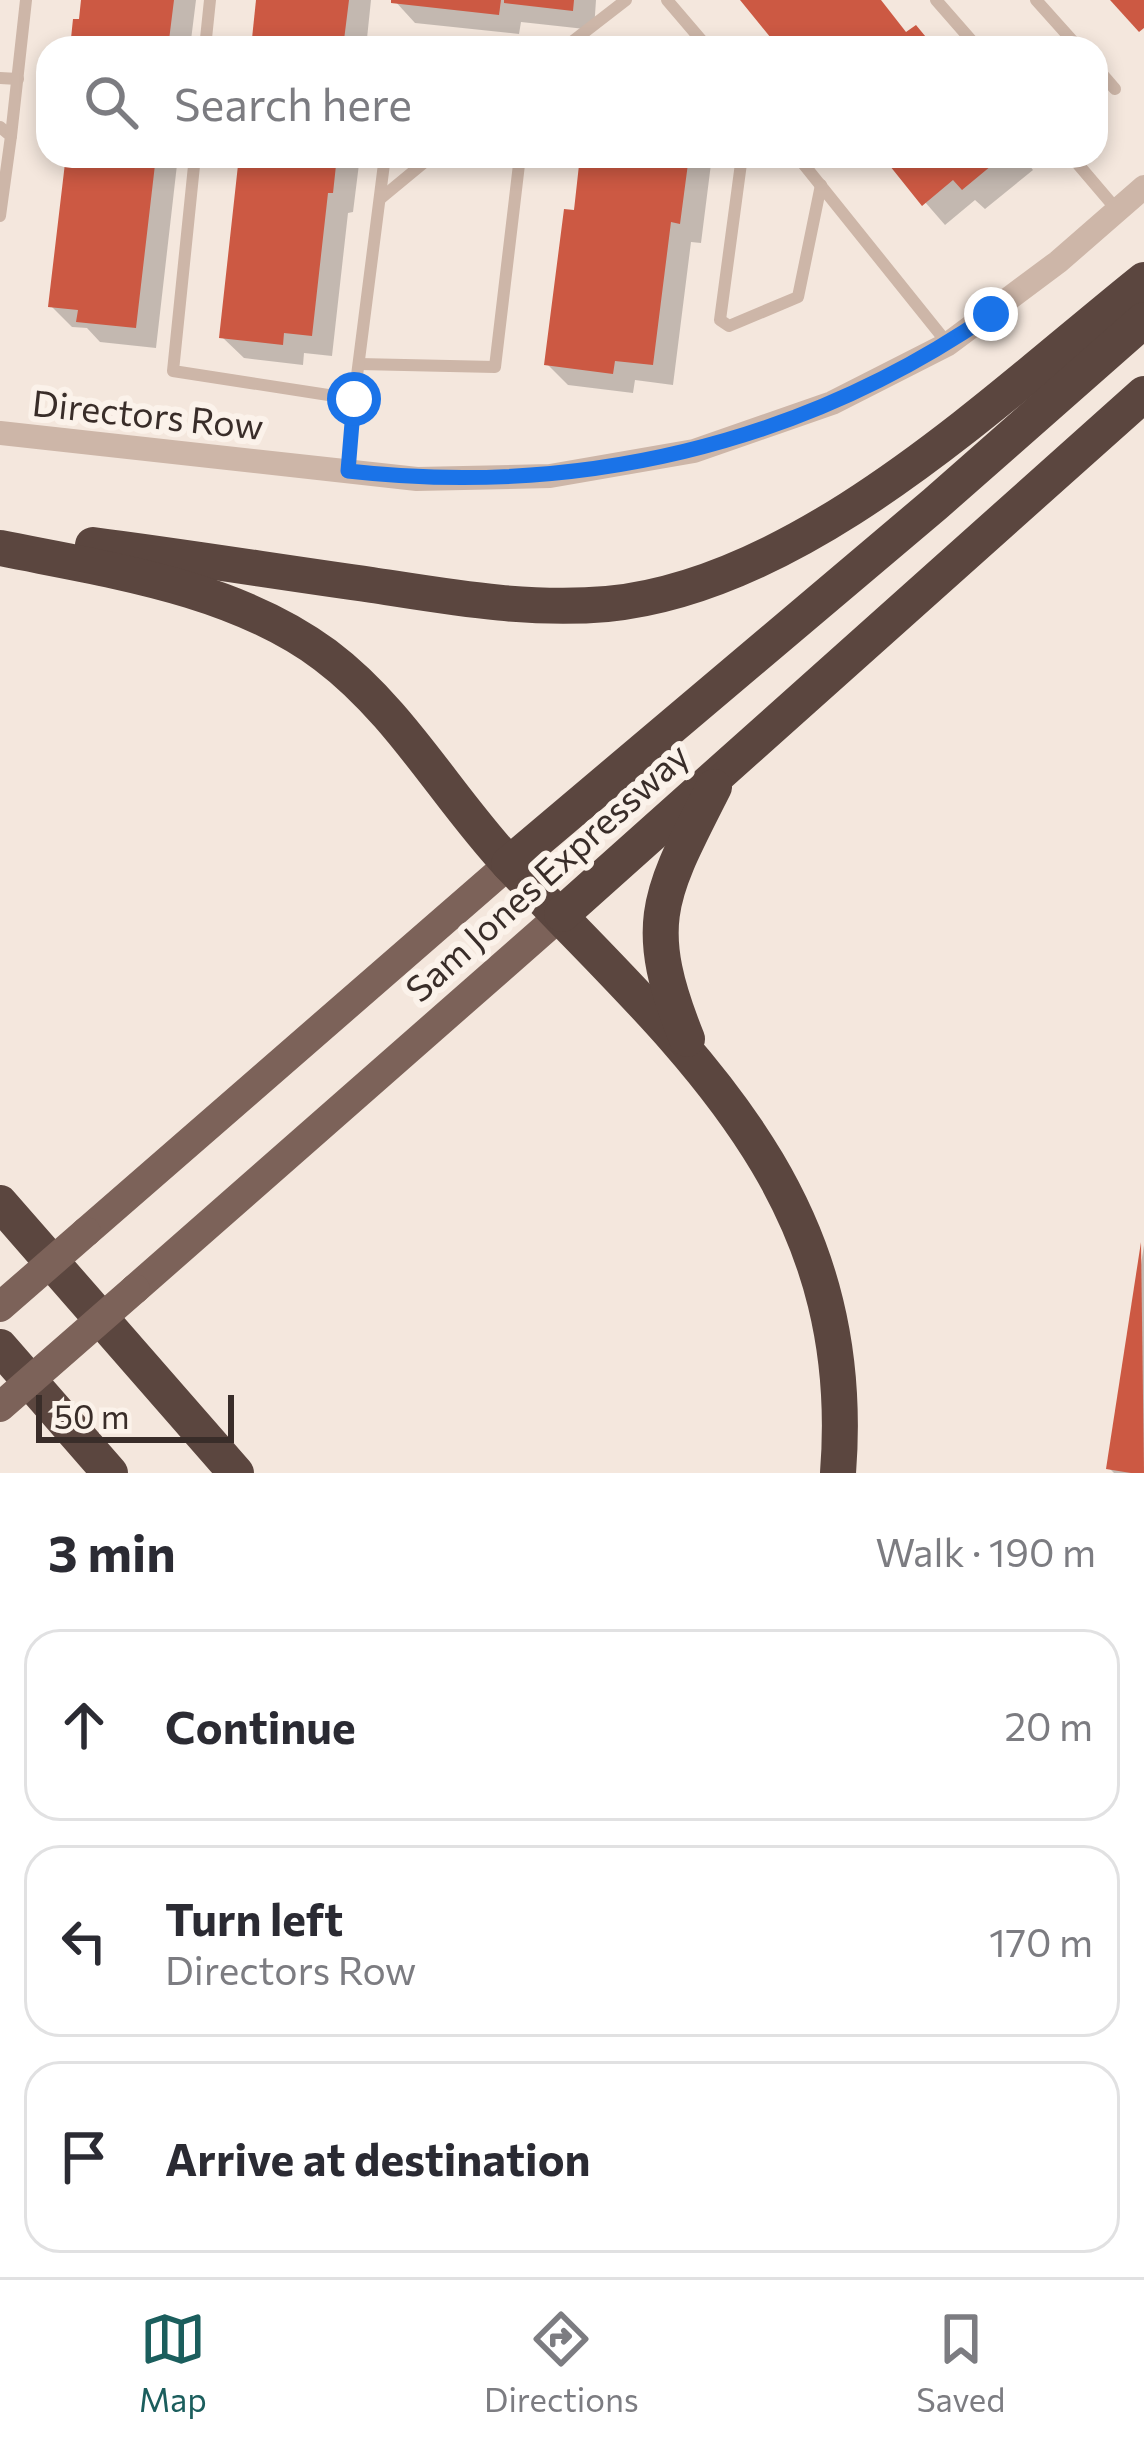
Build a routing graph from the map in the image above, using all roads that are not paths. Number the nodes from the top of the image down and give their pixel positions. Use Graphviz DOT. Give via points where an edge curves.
graph roads {
  1 [pos="26,0"];
  2 [pos="210,0"];
  3 [pos="626,0"];
  4 [pos="667,0"];
  5 [pos="936,0"];
  6 [pos="1036,0"];
  7 [pos="206,36"];
  8 [pos="580,36"];
  9 [pos="698,36"];
  10 [pos="968,36"];
  11 [pos="1068,36"];
  12 [pos="0,78"];
  13 [pos="18,79"];
  14 [pos="1108,81"];
  15 [pos="1115,89"];
  16 [pos="5,132"];
  17 [pos="193,168"];
  18 [pos="384,168"];
  19 [pos="417,168"];
  20 [pos="519,168"];
  21 [pos="740,168"];
  22 [pos="807,168"];
  23 [pos="1081,168"];
  24 [pos="821,185"];
  25 [pos="1144,187"];
  26 [pos="380,199"];
  27 [pos="1118,210"];
  28 [pos="0,216"];
  29 [pos="1144,280"];
  30 [pos="1144,320"];
  31 [pos="948,344"];
  32 [pos="359,364"];
  33 [pos="1144,394"];
  34 [pos="354,399"];
  35 [pos="0,433"];
  36 [pos="348,471"];
  37 [pos="0,532"];
  38 [pos="0,548"];
  39 [pos="724,767"];
  40 [pos="509,864"];
  41 [pos="562,914"];
  42 [pos="695,1060"];
  43 [pos="0,1203"];
  44 [pos="0,1307"];
  45 [pos="0,1347"];
  46 [pos="0,1407"];
  47 [pos="110,1473"];
  48 [pos="236,1473"];
  49 [pos="838,1473"];
  1 -- 13 [label="lane"];
  2 -- 7 [label="lane"];
  3 -- 8 [label="lane"];
  4 -- 9 [label="lane"];
  5 -- 10 [label="lane"];
  6 -- 11 [label="lane"];
  12 -- 13 [label="lane"];
  13 -- 16 [label="lane"];
  14 -- 15 [label="lane"];
  16 -- 28 [label="lane"];
  17 -- 34 [label="lane" via="173,371"];
  18 -- 26 [label="lane"];
  19 -- 26 [label="lane"];
  20 -- 32 [label="lane" via="495,367"];
  21 -- 24 [label="lane" via="720,320 729,326 798,297"];
  22 -- 24 [label="lane"];
  23 -- 27 [label="lane"];
  24 -- 31 [label="lane"];
  25 -- 27 [label="street, Directors Row"];
  26 -- 32 [label="lane"];
  27 -- 31 [label="street, Directors Row"];
  29 -- 37 [label="highway" via="901,474 783,548 676,590 608,604 509,605"];
  30 -- 40 [label="highway, Sam Jones Expressway"];
  31 -- 36 [label="street, Directors Row" via="821,408 658,459 514,478"];
  32 -- 34 [label="lane"];
  33 -- 39 [label="highway, Sam Jones Expressway"];
  34 -- 36 [label="lane"];
  35 -- 36 [label="street, Directors Row"];
  38 -- 40 [label="highway" via="201,592 323,653 368,693"];
  39 -- 41 [label="highway, Sam Jones Expressway"];
  39 -- 42 [label="highway" via="679,856 660,917 659,957"];
  40 -- 41 [label="highway"];
  40 -- 44 [label="main road, Sam Jones Expressway, bridge"];
  41 -- 42 [label="highway"];
  41 -- 46 [label="main road, Sam Jones Expressway, bridge"];
  42 -- 49 [label="highway" via="748,1130 814,1256 836,1348"];
  43 -- 48 [label="highway"];
  45 -- 47 [label="highway"];
}
